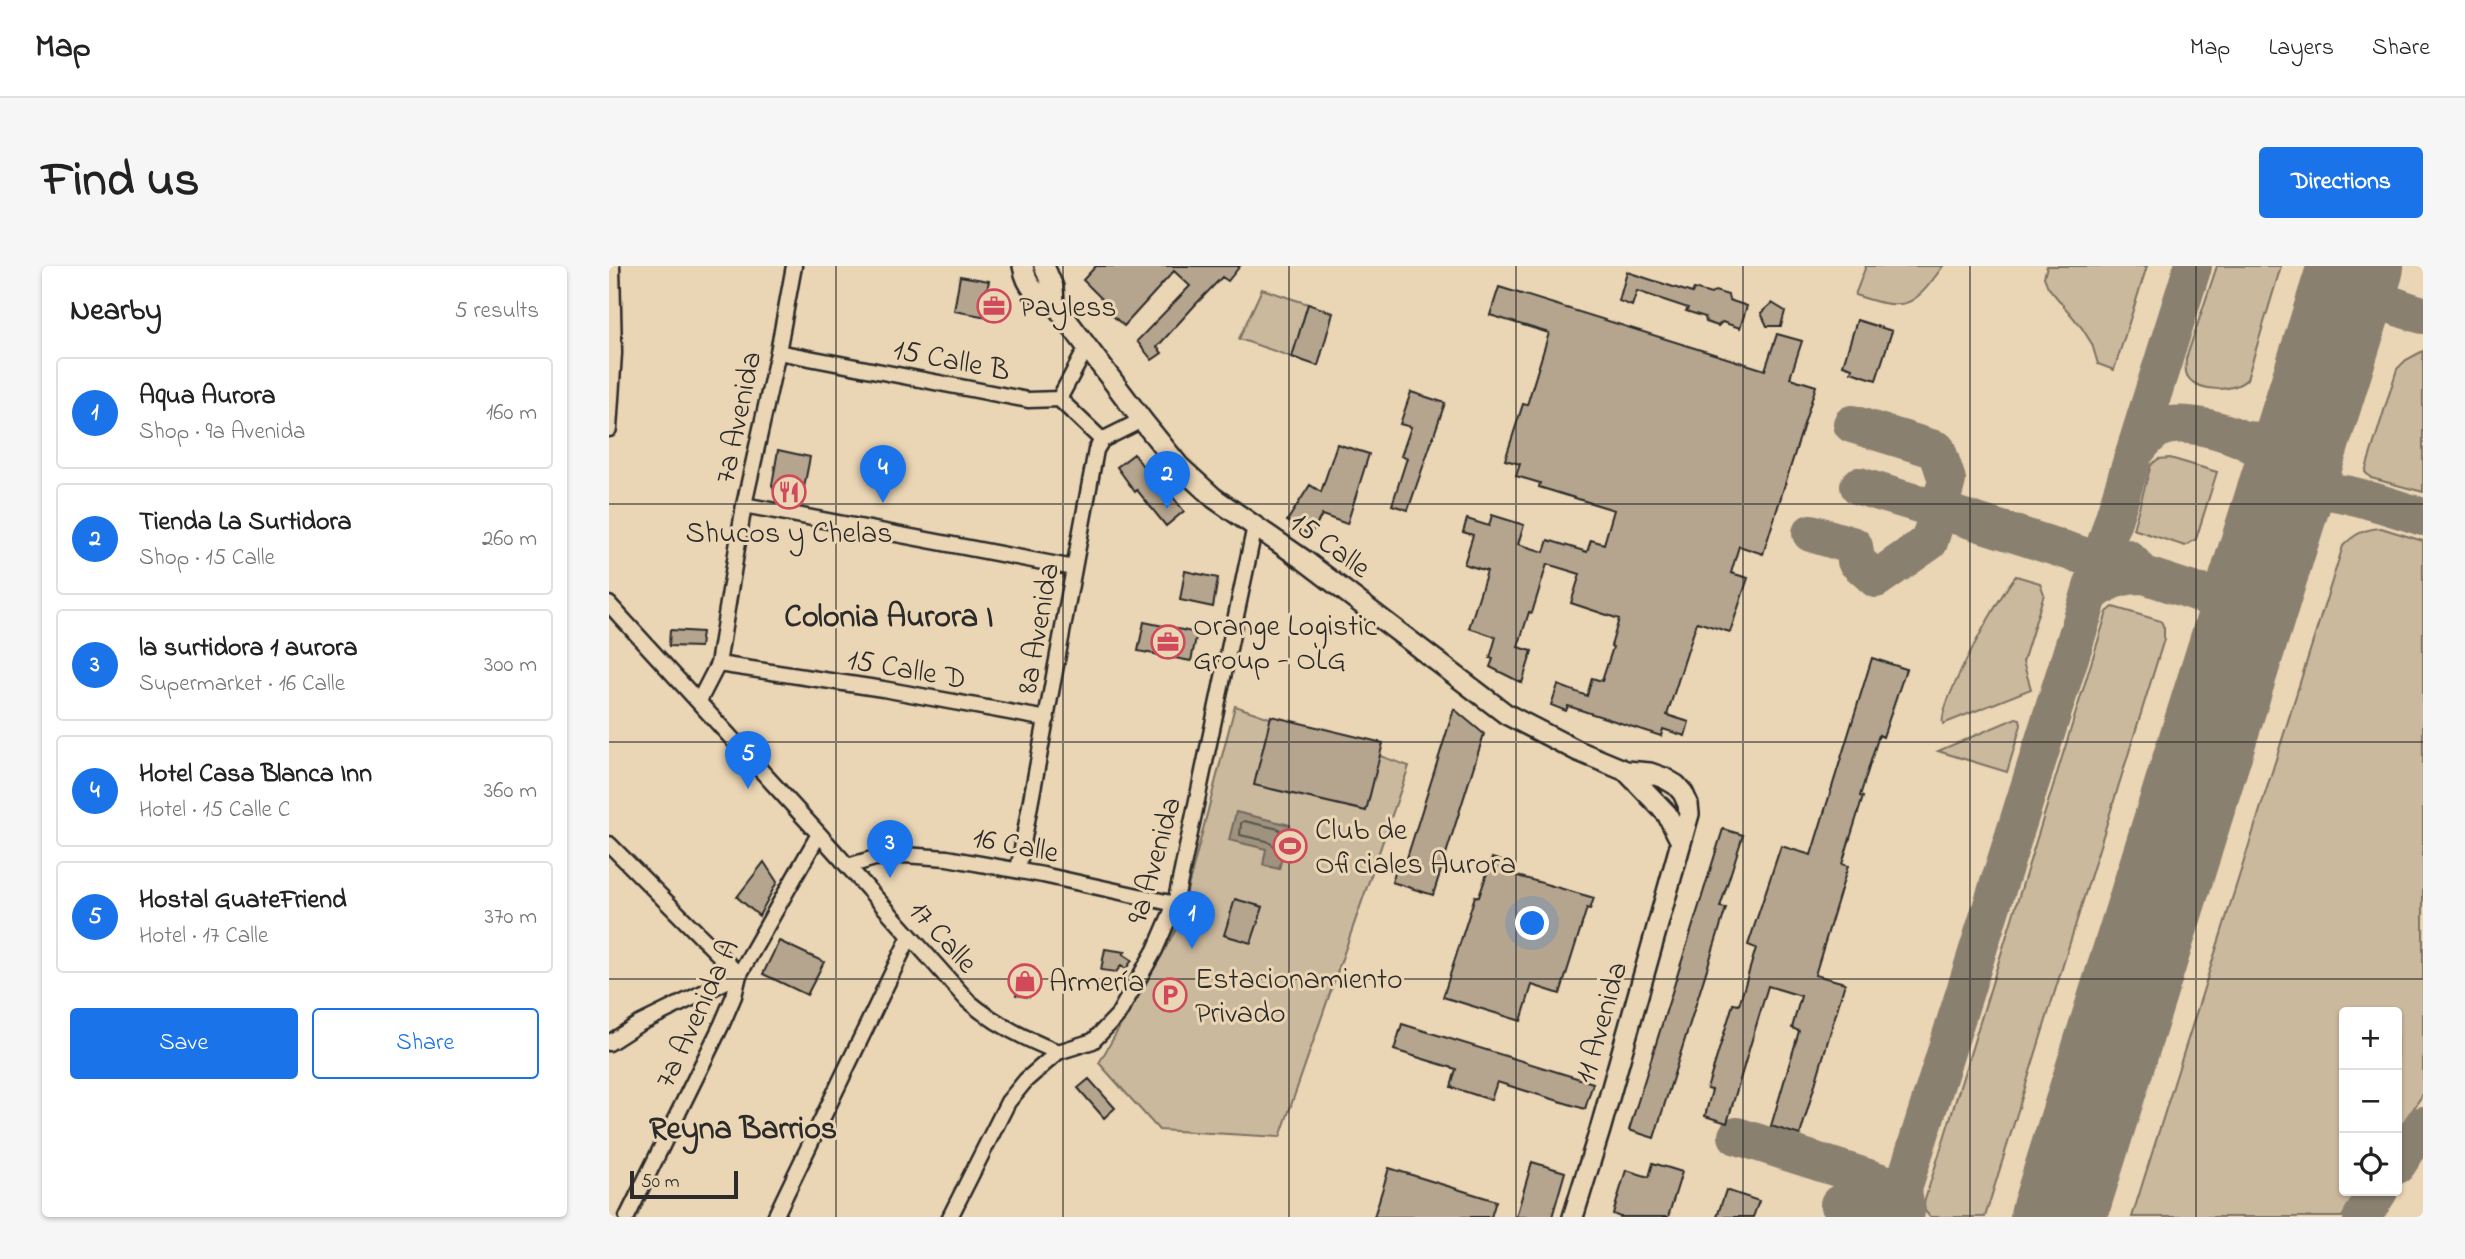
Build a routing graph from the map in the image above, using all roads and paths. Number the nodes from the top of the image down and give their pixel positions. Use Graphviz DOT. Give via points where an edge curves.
graph roads {
  1 [pos="612,266"];
  2 [pos="794,266"];
  3 [pos="1023,266"];
  4 [pos="1044,266"];
  5 [pos="1054,303"];
  6 [pos="1087,347"];
  7 [pos="778,352"];
  8 [pos="1059,399"];
  9 [pos="1142,420"];
  10 [pos="609,429"];
  11 [pos="1102,440"];
  12 [pos="744,505"];
  13 [pos="1255,526"];
  14 [pos="1074,568"];
  15 [pos="609,604"];
  16 [pos="717,664"];
  17 [pos="699,701"];
  18 [pos="1047,719"];
  19 [pos="1626,771"];
  20 [pos="820,834"];
  21 [pos="609,844"];
  22 [pos="848,866"];
  23 [pos="1018,870"];
  24 [pos="1175,904"];
  25 [pos="909,938"];
  26 [pos="739,975"];
  27 [pos="1027,1040"];
  28 [pos="609,1043"];
  29 [pos="1058,1052"];
  30 [pos="1046,1062"];
  31 [pos="627,1217"];
  32 [pos="775,1217"];
  33 [pos="950,1217"];
  34 [pos="1573,1217"];
  1 -- 10 [label="street" via="614,353"];
  2 -- 7 [label="street, 7a Avenida"];
  3 -- 5 [label="main road, 15 Calle" via="1038,296"];
  4 -- 5 [label="main road, 15 Calle"];
  5 -- 6 [label="main road, 15 Calle"];
  6 -- 8 [label="street"];
  6 -- 9 [label="main road, 15 Calle"];
  7 -- 8 [label="street, 15 Calle B" via="1028,400"];
  7 -- 12 [label="street, 7a Avenida"];
  8 -- 11 [label="street"];
  9 -- 11 [label="street"];
  9 -- 13 [label="main road, 15 Calle" via="1179,466"];
  11 -- 14 [label="street, 8a Avenida" via="1096,450"];
  12 -- 14 [label="street"];
  12 -- 16 [label="street, 7a Avenida"];
  13 -- 19 [label="main road, 15 Calle" via="1506,714"];
  13 -- 24 [label="street, 9a Avenida"];
  14 -- 18 [label="street, 8a Avenida"];
  15 -- 17 [label="street, 17 Calle"];
  16 -- 17 [label="street, 7a Avenida"];
  16 -- 18 [label="street, 15 Calle D"];
  17 -- 20 [label="street, 17 Calle"];
  18 -- 23 [label="street, 8a Avenida"];
  19 -- 34 [label="main road, 11 Avenida" via="1650,773 1676,785 1689,814"];
  20 -- 22 [label="street, 17 Calle"];
  20 -- 26 [label="street, 7a Avenida A"];
  21 -- 26 [label="street"];
  22 -- 23 [label="street, 16 Calle" via="904,855"];
  22 -- 25 [label="street, 17 Calle"];
  23 -- 24 [label="street, 16 Calle"];
  24 -- 29 [label="street, 9a Avenida" via="1118,1015 1093,1041"];
  25 -- 27 [label="street, 17 Calle" via="968,1002"];
  25 -- 32 [label="street"];
  26 -- 28 [label="street"];
  26 -- 31 [label="street, 7a Avenida A" via="722,1024"];
  27 -- 29 [label="street, 17 Calle"];
  27 -- 30 [label="street, 17 Calle"];
  29 -- 30 [label="street, 9a Avenida"];
  30 -- 33 [label="street, 9a Avenida" via="1008,1102"];
}
